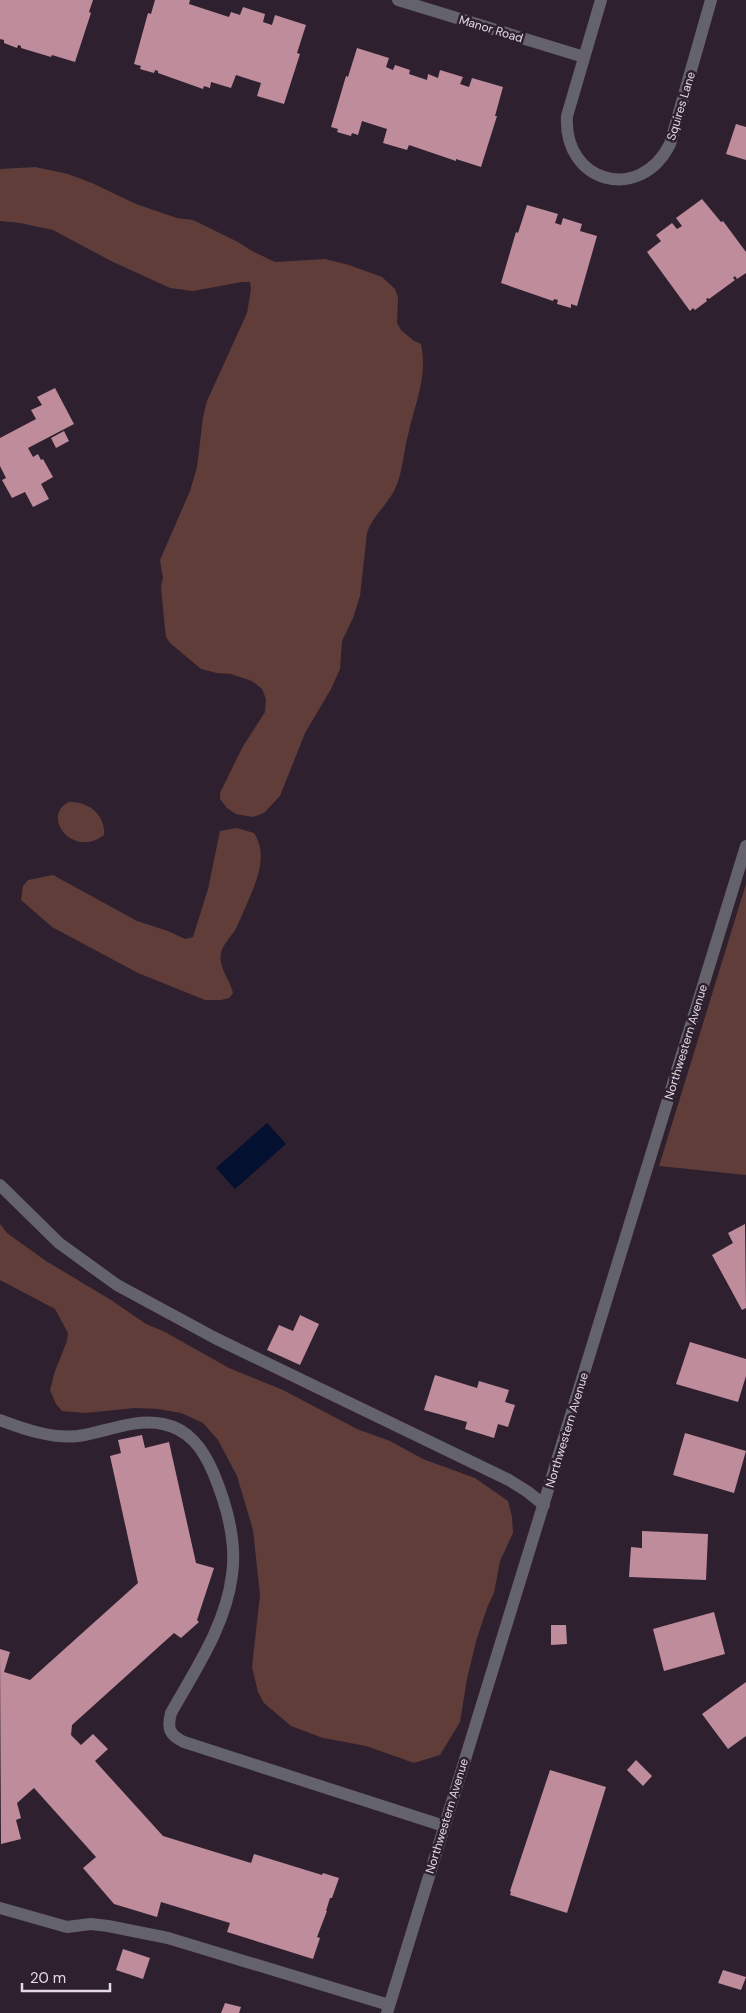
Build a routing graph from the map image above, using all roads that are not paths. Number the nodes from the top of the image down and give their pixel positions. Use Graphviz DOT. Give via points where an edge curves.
graph roads {
  1 [pos="398,0"];
  2 [pos="601,0"];
  3 [pos="711,0"];
  4 [pos="584,57"];
  5 [pos="746,846"];
  6 [pos="0,1185"];
  7 [pos="0,1420"];
  8 [pos="544,1505"];
  9 [pos="444,1826"];
  10 [pos="0,1908"];
  11 [pos="388,2009"];
  1 -- 4 [label="street, Manor Road"];
  2 -- 4 [label="street, Squires Lane"];
  3 -- 4 [label="street, Squires Lane" via="670,144 664,157 643,174 617,179 603,177 581,164 573,154 568,142 566,116"];
  5 -- 8 [label="street, Northwestern Avenue"];
  6 -- 8 [label="street" via="59,1243 117,1285 215,1338 509,1480"];
  7 -- 9 [label="street" via="57,1436 77,1436 154,1423 176,1428 188,1435 208,1460 224,1504 231,1536 232,1575 227,1599 209,1644 171,1713 168,1724 175,1738"];
  8 -- 9 [label="street, Northwestern Avenue"];
  9 -- 11 [label="street, Northwestern Avenue"];
  10 -- 11 [label="street" via="67,1927 91,1924 168,1938"];
}
